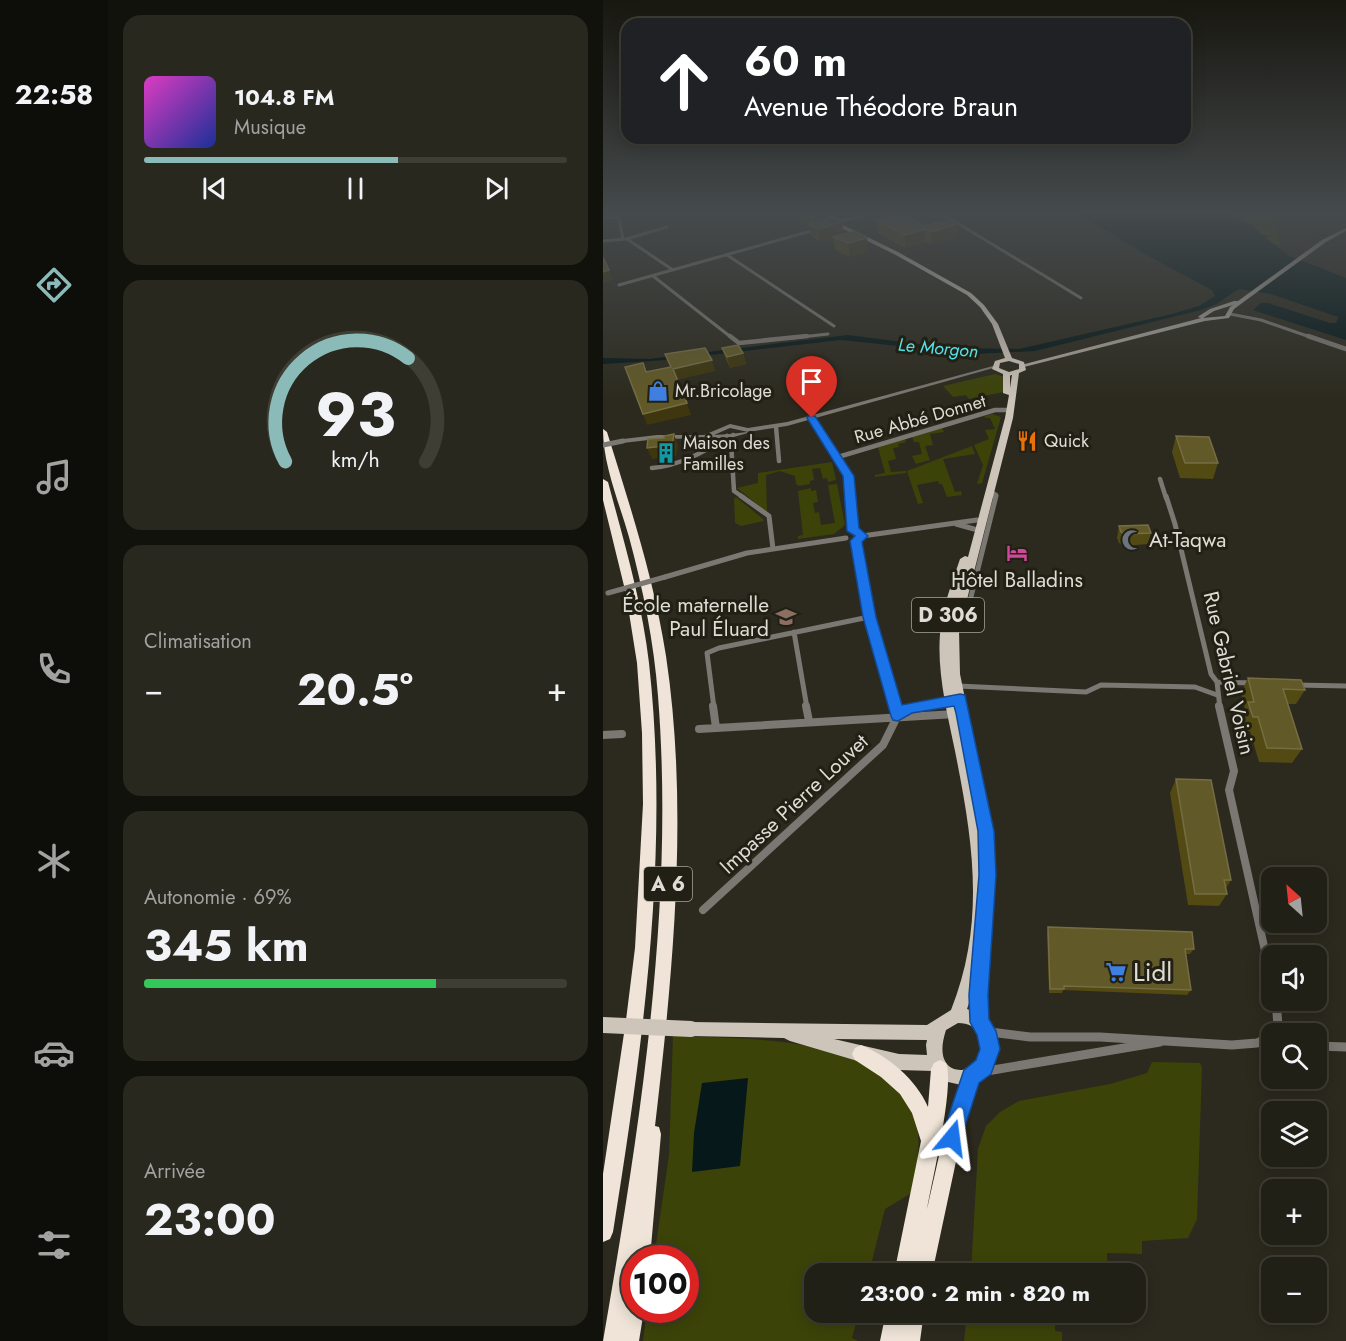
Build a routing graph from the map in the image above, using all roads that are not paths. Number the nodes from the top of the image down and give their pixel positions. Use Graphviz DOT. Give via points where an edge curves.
graph roads {
  1 [pos="647,278"];
  2 [pos="655,278"];
  3 [pos="761,278"];
  4 [pos="940,278"];
  5 [pos="1048,278"];
  6 [pos="1273,278"];
  7 [pos="619,285"];
  8 [pos="1249,296"];
  9 [pos="1081,298"];
  10 [pos="1217,309"];
  11 [pos="1210,313"];
  12 [pos="1228,315"];
  13 [pos="1217,317"];
  14 [pos="834,327"];
  15 [pos="828,334"];
  16 [pos="1346,349"];
  17 [pos="1001,360"];
  18 [pos="1021,363"];
  19 [pos="1016,373"];
  20 [pos="1009,410"];
  21 [pos="812,418"];
  22 [pos="776,427"];
  23 [pos="603,432"];
  24 [pos="730,433"];
  25 [pos="603,445"];
  26 [pos="837,457"];
  27 [pos="779,461"];
  28 [pos="652,468"];
  29 [pos="1160,479"];
  30 [pos="603,482"];
  31 [pos="953,523"];
  32 [pos="981,523"];
  33 [pos="853,531"];
  34 [pos="862,536"];
  35 [pos="846,538"];
  36 [pos="856,541"];
  37 [pos="773,549"];
  38 [pos="605,594"];
  39 [pos="869,617"];
  40 [pos="794,632"];
  41 [pos="1217,682"];
  42 [pos="1265,684"];
  43 [pos="1288,684"];
  44 [pos="958,686"];
  45 [pos="1346,686"];
  46 [pos="1217,695"];
  47 [pos="955,700"];
  48 [pos="958,714"];
  49 [pos="898,716"];
  50 [pos="809,721"];
  51 [pos="716,728"];
  52 [pos="699,729"];
  53 [pos="622,734"];
  54 [pos="603,735"];
  55 [pos="703,910"];
  56 [pos="665,933"];
  57 [pos="1264,945"];
  58 [pos="957,1015"];
  59 [pos="603,1025"];
  60 [pos="939,1027"];
  61 [pos="983,1027"];
  62 [pos="781,1031"];
  63 [pos="1167,1040"];
  64 [pos="1261,1042"];
  65 [pos="1327,1046"];
  66 [pos="1346,1047"];
  67 [pos="861,1054"];
  68 [pos="629,1066"];
  69 [pos="938,1066"];
  70 [pos="974,1075"];
  71 [pos="930,1142"];
  72 [pos="603,1181"];
  73 [pos="603,1232"];
  74 [pos="641,1245"];
  75 [pos="906,1263"];
  76 [pos="924,1263"];
  77 [pos="631,1323"];
  78 [pos="895,1323"];
  79 [pos="912,1323"];
  80 [pos="614,1341"];
  81 [pos="628,1341"];
  82 [pos="891,1341"];
  83 [pos="909,1341"];
  1 -- 7 [label="street"];
  2 -- 15 [label="street" via="735,342"];
  3 -- 14 [label="street"];
  4 -- 17 [label="main road, D 306" via="982,306 995,324"];
  5 -- 9 [label="street"];
  6 -- 8 [label="main road"];
  8 -- 10 [label="main road"];
  8 -- 12 [label="main road"];
  10 -- 11 [label="main road"];
  10 -- 12 [label="main road"];
  11 -- 13 [label="main road"];
  11 -- 18 [label="main road"];
  12 -- 13 [label="main road"];
  12 -- 16 [label="street" via="1252,318"];
  13 -- 18 [label="main road"];
  17 -- 18 [label="main road"];
  17 -- 19 [label="main road"];
  17 -- 20 [label="main road, D 306"];
  17 -- 21 [label="street" via="939,384"];
  18 -- 19 [label="main road" via="1023,370"];
  19 -- 20 [label="main road, D 306"];
  20 -- 26 [label="street, Rue Abbé Donnet" via="995,410"];
  20 -- 32 [label="main road, D 306"];
  20 -- 32 [label="main road, D 306"];
  21 -- 22 [label="street"];
  21 -- 26 [label="street"];
  22 -- 24 [label="street"];
  22 -- 27 [label="street"];
  23 -- 56 [label="highway, A 6" via="643,570 663,678 670,783"];
  24 -- 25 [label="street, bridge"];
  24 -- 28 [label="street" via="716,444"];
  24 -- 37 [label="street" via="734,491 769,516"];
  26 -- 33 [label="street" via="848,476"];
  29 -- 41 [label="street, Rue Gabriel Voisin" via="1175,524 1211,674"];
  30 -- 68 [label="highway, A 6" via="636,621 648,733 647,875"];
  31 -- 32 [label="street"];
  31 -- 32 [label="street"];
  31 -- 34 [label="street"];
  32 -- 44 [label="main road, D 306" via="958,612 954,651"];
  32 -- 47 [label="main road, D 306" via="949,611 945,634"];
  33 -- 34 [label="street"];
  33 -- 35 [label="street"];
  34 -- 36 [label="street"];
  35 -- 36 [label="street"];
  35 -- 37 [label="street"];
  36 -- 39 [label="street"];
  37 -- 38 [label="street, bridge"];
  39 -- 40 [label="street"];
  39 -- 49 [label="street"];
  40 -- 50 [label="street"];
  40 -- 51 [label="street" via="707,653"];
  41 -- 42 [label="street"];
  41 -- 46 [label="street, Rue Gabriel Voisin"];
  43 -- 45 [label="street"];
  44 -- 46 [label="street" via="1086,692 1101,685 1195,687"];
  44 -- 47 [label="main road, D 306"];
  46 -- 57 [label="street, Rue Gabriel Voisin" via="1234,771 1229,790"];
  47 -- 48 [label="main road, D 306"];
  47 -- 49 [label="street" via="909,708"];
  48 -- 49 [label="street"];
  48 -- 58 [label="main road, D 306" via="974,817 980,899 971,970"];
  48 -- 61 [label="main road, D 306" via="986,831 988,855 979,995"];
  49 -- 50 [label="street"];
  49 -- 55 [label="street, Impasse Pierre Louvet" via="883,745"];
  50 -- 51 [label="street"];
  51 -- 52 [label="street"];
  53 -- 54 [label="street"];
  56 -- 74 [label="highway" via="660,1042"];
  56 -- 80 [label="highway, A 6" via="653,1063"];
  58 -- 60 [label="main road"];
  58 -- 61 [label="main road" via="971,1017"];
  59 -- 62 [label="main road, bridge"];
  60 -- 62 [label="main road" via="928,1033 911,1034"];
  60 -- 69 [label="main road" via="933,1041"];
  61 -- 63 [label="street" via="1011,1037"];
  61 -- 70 [label="main road" via="989,1040 988,1058"];
  62 -- 67 [label="main road"];
  63 -- 64 [label="street"];
  63 -- 70 [label="street"];
  65 -- 66 [label="street"];
  67 -- 69 [label="main road"];
  67 -- 71 [label="highway" via="890,1072 912,1094"];
  68 -- 72 [label="highway"];
  68 -- 73 [label="highway, A 6"];
  69 -- 70 [label="main road" via="954,1078"];
  69 -- 71 [label="highway" via="939,1091"];
  70 -- 76 [label="highway" via="952,1138"];
  71 -- 75 [label="highway"];
  77 -- 81 [label="highway"];
  78 -- 82 [label="highway"];
  79 -- 83 [label="highway"];
}
